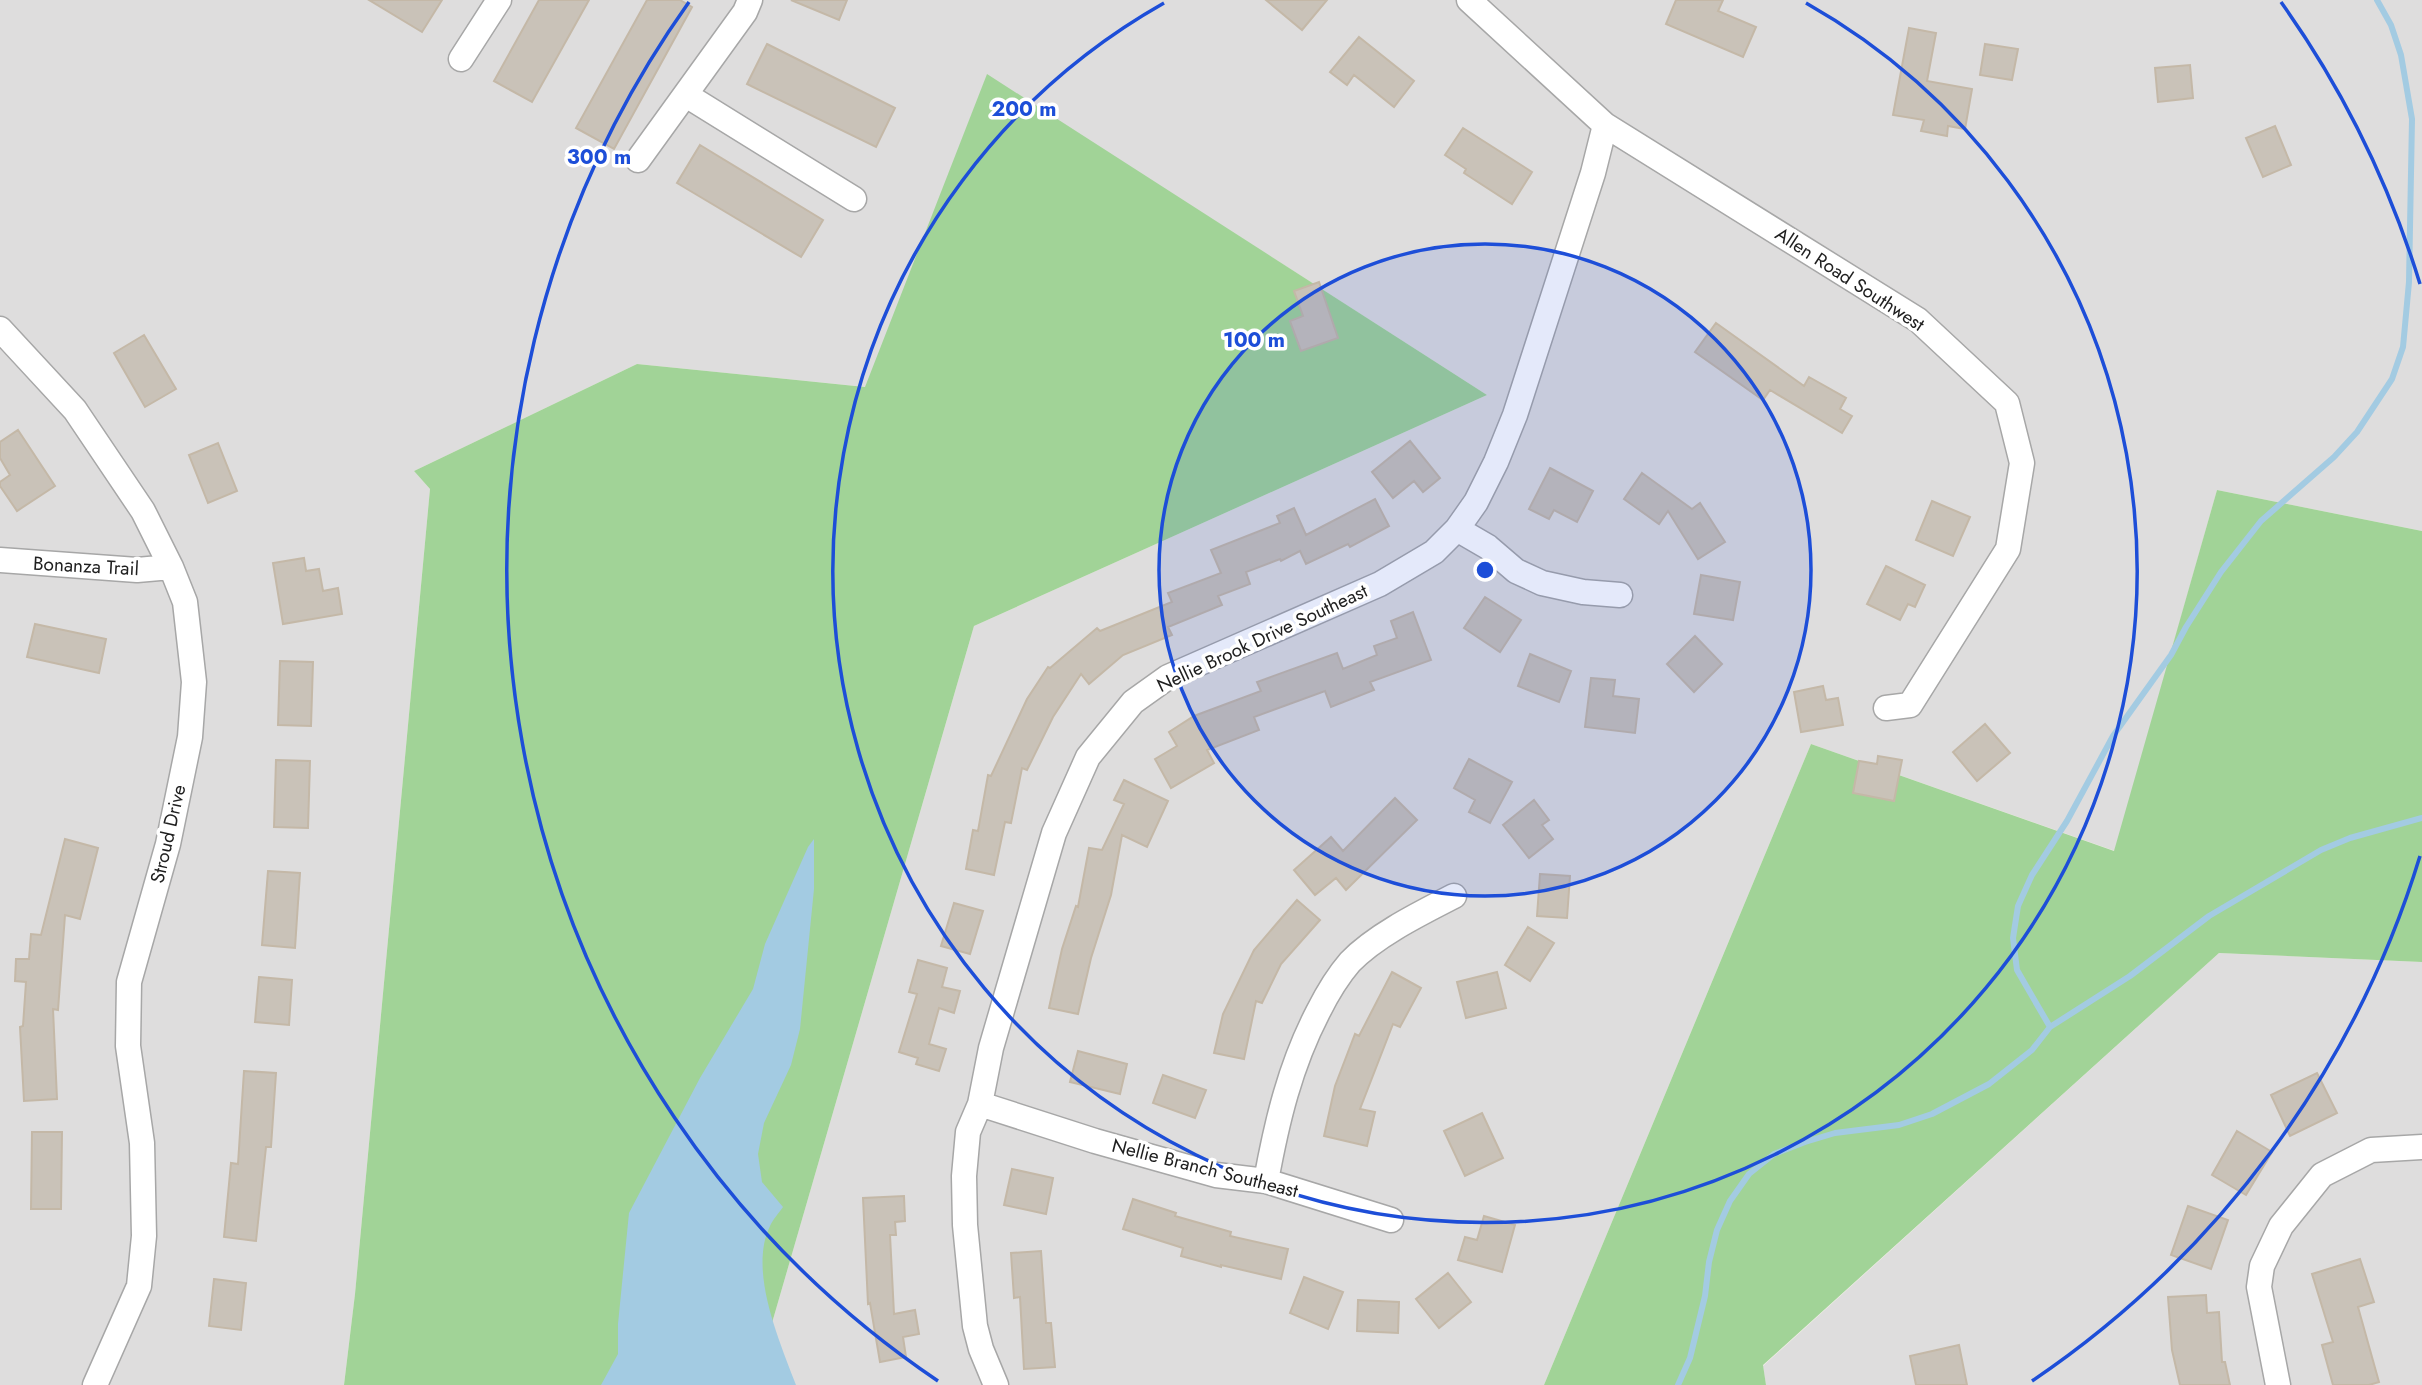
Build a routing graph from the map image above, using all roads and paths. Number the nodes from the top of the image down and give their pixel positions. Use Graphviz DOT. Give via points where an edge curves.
graph roads {
  1 [pos="499,0"];
  2 [pos="750,0"];
  3 [pos="1469,0"];
  4 [pos="461,60"];
  5 [pos="686,94"];
  6 [pos="1605,125"];
  7 [pos="638,160"];
  8 [pos="854,199"];
  9 [pos="0,330"];
  10 [pos="1457,528"];
  11 [pos="0,560"];
  12 [pos="172,567"];
  13 [pos="1620,595"];
  14 [pos="1886,709"];
  15 [pos="1454,896"];
  16 [pos="980,1104"];
  17 [pos="2422,1147"];
  18 [pos="1266,1181"];
  19 [pos="1391,1220"];
  20 [pos="95,1385"];
  21 [pos="996,1385"];
  22 [pos="2277,1385"];
  1 -- 4 [label="street"];
  2 -- 5 [label="street"];
  3 -- 6 [label="street, Allen Road Southwest"];
  5 -- 7 [label="street"];
  5 -- 8 [label="street"];
  6 -- 10 [label="street, Nellie Brook Drive Southeast" via="1515,415 1476,502"];
  6 -- 14 [label="street, Allen Road Southwest" via="1918,320 2007,403 2022,463 2008,549 1910,705"];
  9 -- 12 [label="street, Stroud Drive" via="75,410 143,511"];
  10 -- 13 [label="street" via="1516,571 1542,583"];
  10 -- 16 [label="street, Nellie Brook Drive Southeast" via="1434,552 1380,584 1167,677 1112,724 1088,757 1054,833 991,1048"];
  11 -- 12 [label="street, Bonanza Trail" via="137,570"];
  12 -- 20 [label="street, Stroud Drive" via="185,602 194,682 190,737 168,844 130,982 128,1046 142,1143 144,1236 139,1286"];
  15 -- 18 [label="street" via="1396,927 1351,961 1331,986 1293,1068"];
  16 -- 18 [label="street, Nellie Branch Southeast" via="1216,1175"];
  16 -- 21 [label="street, Nellie Brook Drive Southeast" via="968,1132 965,1225 975,1326"];
  17 -- 22 [label="street" via="2371,1150 2322,1175 2281,1226 2262,1266 2259,1287"];
  18 -- 19 [label="street, Nellie Branch Southeast"];
}
